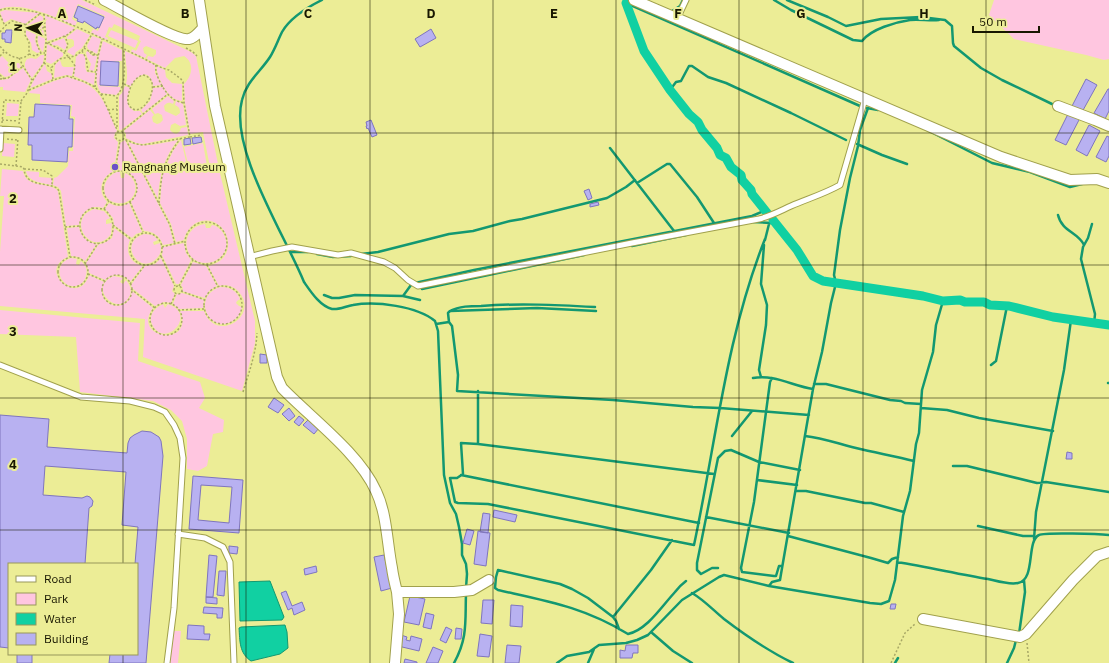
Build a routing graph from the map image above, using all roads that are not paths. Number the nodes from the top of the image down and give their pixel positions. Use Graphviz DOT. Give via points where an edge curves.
graph roads {
  1 [pos="199,0"];
  2 [pos="634,0"];
  3 [pos="686,0"];
  4 [pos="103,4"];
  5 [pos="677,19"];
  6 [pos="204,28"];
  7 [pos="865,99"];
  8 [pos="1058,106"];
  9 [pos="1109,126"];
  10 [pos="1,129"];
  11 [pos="18,130"];
  12 [pos="1,138"];
  13 [pos="0,149"];
  14 [pos="1109,182"];
  15 [pos="250,257"];
  16 [pos="0,365"];
  17 [pos="178,534"];
  18 [pos="1109,552"];
  19 [pos="489,580"];
  20 [pos="397,592"];
  21 [pos="923,619"];
  22 [pos="167,663"];
  23 [pos="234,663"];
  24 [pos="395,663"];
  1 -- 6 [label="street"];
  2 -- 5 [label="street"];
  3 -- 5 [label="lane"];
  4 -- 6 [label="street" via="174,37 188,40"];
  5 -- 7 [label="street"];
  6 -- 15 [label="street" via="215,106"];
  7 -- 14 [label="street" via="1001,157 1053,175 1070,180 1097,179"];
  7 -- 15 [label="lane" via="840,185 759,219 418,286 384,262 351,253 338,255 292,247"];
  8 -- 9 [label="street"];
  10 -- 11 [label="lane"];
  10 -- 12 [label="lane"];
  12 -- 13 [label="lane"];
  15 -- 20 [label="street" via="282,388 368,475 377,491 382,508"];
  16 -- 17 [label="lane" via="82,398 130,401 154,406 165,412 180,438 183,458"];
  17 -- 22 [label="lane" via="174,608"];
  17 -- 23 [label="lane" via="206,538 223,548 230,562"];
  18 -- 21 [label="street" via="1098,556 1072,580 1026,634 1020,637"];
  19 -- 20 [label="street" via="472,590"];
  20 -- 24 [label="street" via="399,614"];
}
